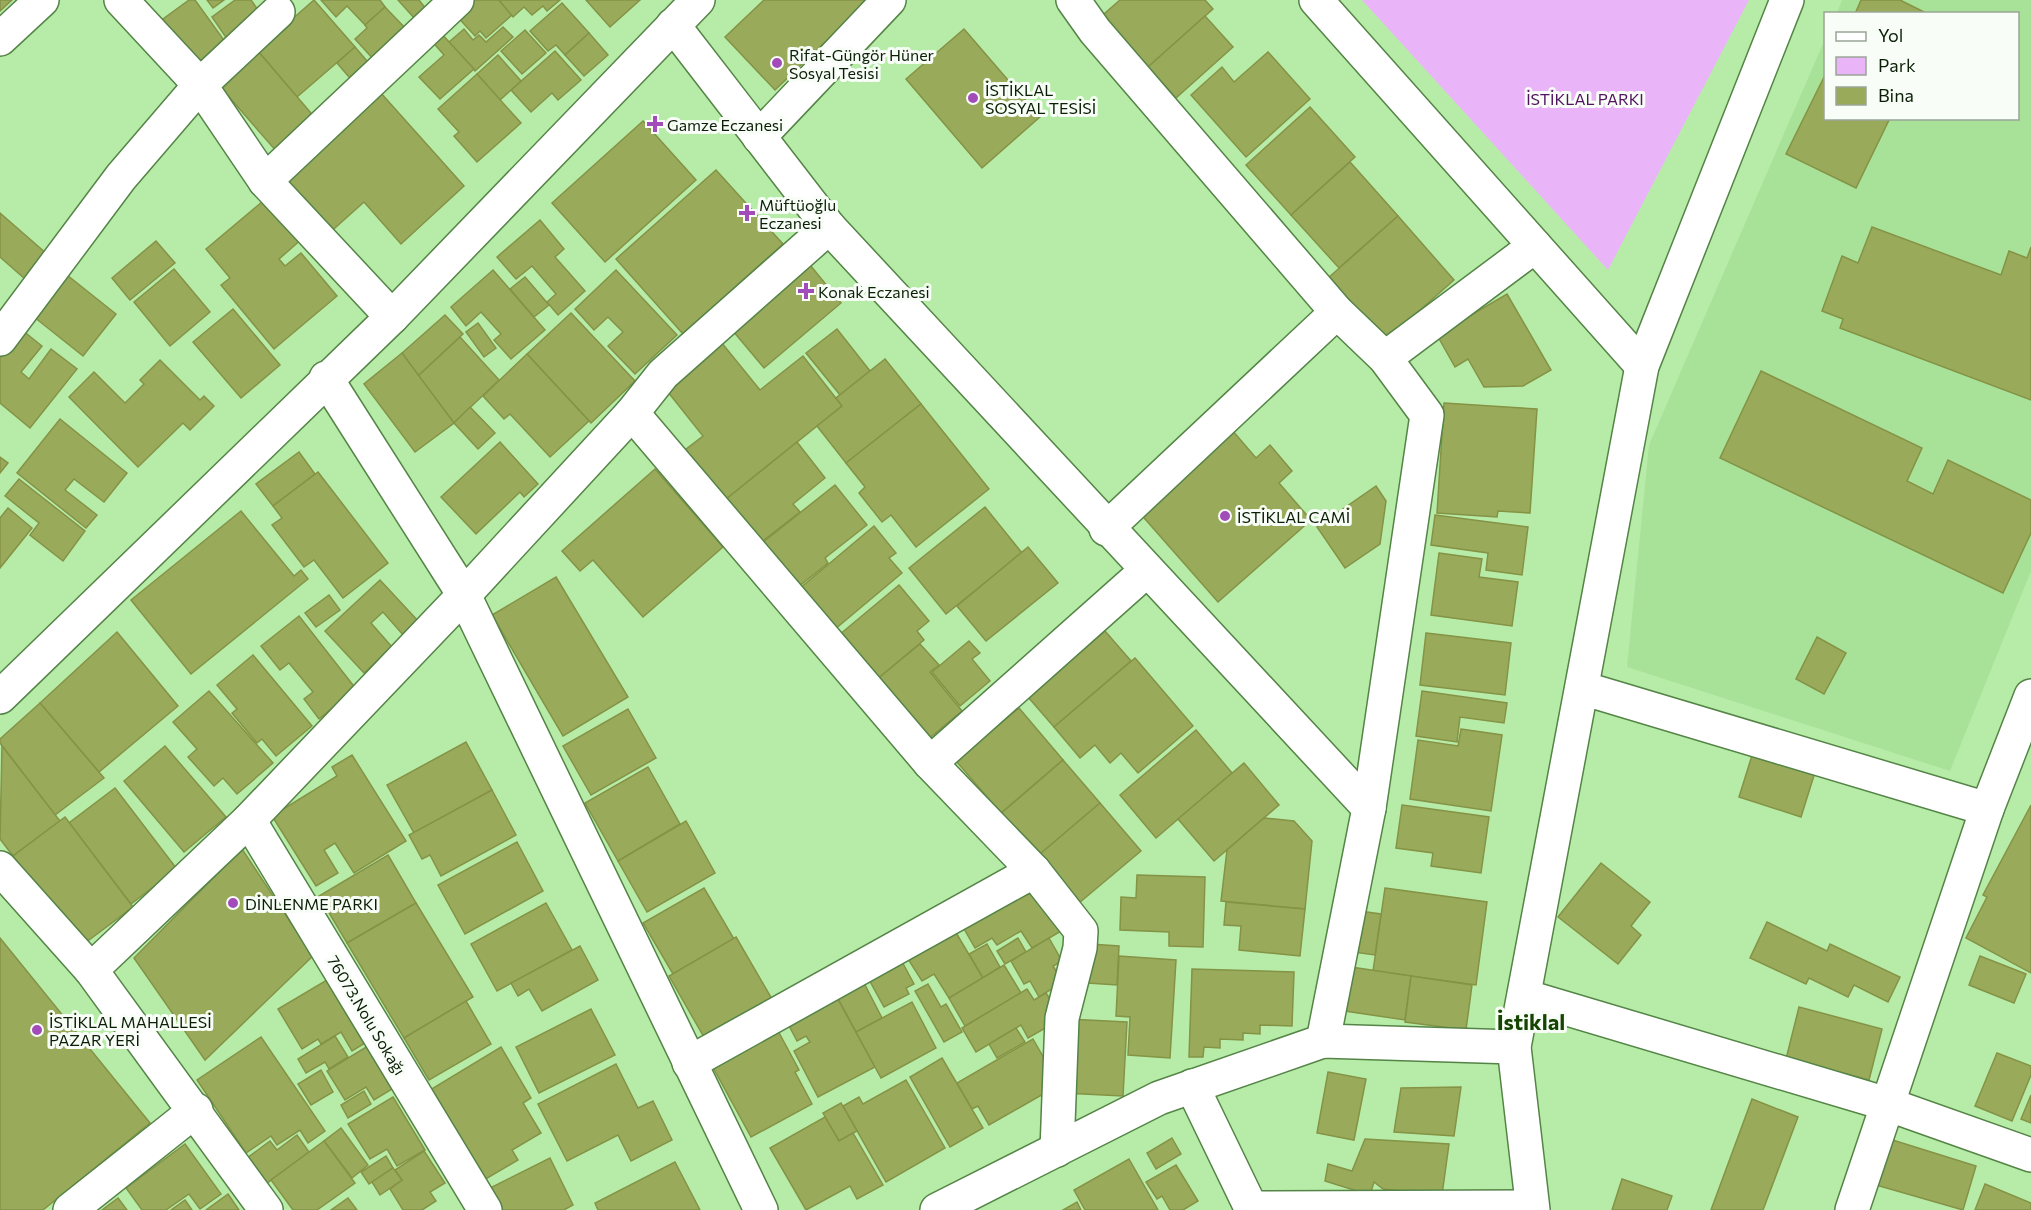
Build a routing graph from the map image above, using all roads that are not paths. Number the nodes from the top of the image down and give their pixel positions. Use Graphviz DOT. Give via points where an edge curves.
graph roads {
  1 [pos="42,0"];
  2 [pos="121,0"];
  3 [pos="457,0"];
  4 [pos="698,0"];
  5 [pos="890,0"];
  6 [pos="1073,0"];
  7 [pos="1316,0"];
  8 [pos="1787,0"];
  9 [pos="279,4"];
  10 [pos="673,26"];
  11 [pos="0,39"];
  12 [pos="200,85"];
  13 [pos="759,137"];
  14 [pos="265,181"];
  15 [pos="829,227"];
  16 [pos="1535,246"];
  17 [pos="1338,312"];
  18 [pos="392,317"];
  19 [pos="0,339"];
  20 [pos="1385,358"];
  21 [pos="1642,366"];
  22 [pos="326,378"];
  23 [pos="633,413"];
  24 [pos="1106,529"];
  25 [pos="1146,571"];
  26 [pos="464,595"];
  27 [pos="1582,688"];
  28 [pos="2031,696"];
  29 [pos="0,697"];
  30 [pos="930,763"];
  31 [pos="2018,765"];
  32 [pos="1369,808"];
  33 [pos="1987,809"];
  34 [pos="249,820"];
  35 [pos="0,868"];
  36 [pos="1034,871"];
  37 [pos="92,970"];
  38 [pos="1524,996"];
  39 [pos="1323,1041"];
  40 [pos="1514,1047"];
  41 [pos="688,1064"];
  42 [pos="1192,1086"];
  43 [pos="1887,1104"];
  44 [pos="196,1110"];
  45 [pos="1057,1150"];
  46 [pos="2031,1155"];
  47 [pos="1251,1209"];
  48 [pos="1532,1209"];
  49 [pos="70,1210"];
  50 [pos="266,1210"];
  51 [pos="485,1210"];
  52 [pos="761,1210"];
  53 [pos="937,1210"];
  54 [pos="1852,1210"];
  1 -- 11 [label="street"];
  2 -- 12 [label="street"];
  3 -- 14 [label="street"];
  4 -- 10 [label="street"];
  5 -- 13 [label="street"];
  6 -- 17 [label="street" via="1095,31"];
  7 -- 16 [label="street"];
  8 -- 21 [label="street"];
  9 -- 12 [label="street"];
  10 -- 13 [label="street"];
  10 -- 18 [label="street"];
  12 -- 14 [label="street"];
  12 -- 19 [label="street" via="121,177"];
  13 -- 15 [label="street"];
  14 -- 18 [label="street"];
  15 -- 23 [label="street" via="663,374"];
  15 -- 24 [label="street"];
  16 -- 20 [label="street"];
  16 -- 21 [label="street"];
  17 -- 20 [label="street"];
  17 -- 24 [label="street"];
  18 -- 22 [label="street"];
  20 -- 32 [label="street" via="1427,415"];
  21 -- 27 [label="street"];
  22 -- 26 [label="street"];
  22 -- 29 [label="street"];
  23 -- 26 [label="street"];
  23 -- 30 [label="street"];
  24 -- 25 [label="street"];
  25 -- 30 [label="street"];
  25 -- 32 [label="street"];
  26 -- 34 [label="street"];
  26 -- 41 [label="street"];
  27 -- 33 [label="street"];
  27 -- 38 [label="street"];
  28 -- 31 [label="street"];
  30 -- 36 [label="street"];
  31 -- 33 [label="street"];
  32 -- 39 [label="street"];
  33 -- 43 [label="street"];
  34 -- 37 [label="street"];
  34 -- 51 [label="street, 76073.Nolu Sokağı"];
  35 -- 37 [label="street"];
  36 -- 41 [label="street"];
  36 -- 45 [label="street" via="1080,931 1080,948 1062,1018"];
  37 -- 44 [label="street"];
  38 -- 40 [label="street"];
  38 -- 43 [label="street"];
  39 -- 40 [label="street"];
  39 -- 42 [label="street"];
  40 -- 48 [label="street"];
  41 -- 52 [label="street"];
  42 -- 45 [label="street"];
  42 -- 47 [label="street"];
  43 -- 46 [label="street"];
  43 -- 54 [label="street"];
  44 -- 49 [label="street"];
  44 -- 50 [label="street"];
  45 -- 53 [label="street"];
  47 -- 48 [label="street"];
}
